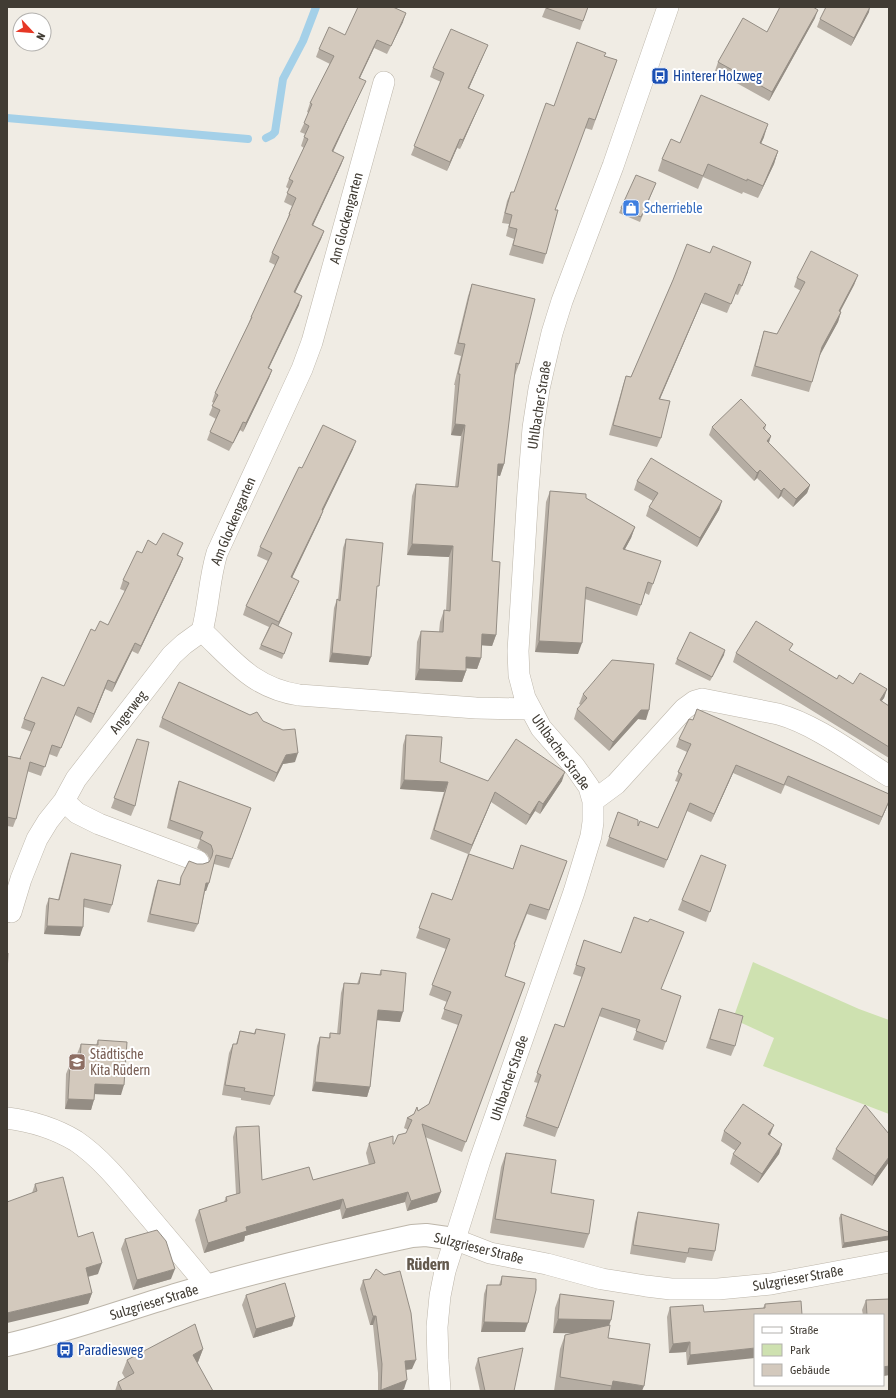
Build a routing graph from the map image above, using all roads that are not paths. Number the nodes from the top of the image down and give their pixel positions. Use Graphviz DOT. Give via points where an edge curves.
graph roads {
  1 [pos="668,7"];
  2 [pos="384,82"];
  3 [pos="202,631"];
  4 [pos="530,709"];
  5 [pos="889,776"];
  6 [pos="592,801"];
  7 [pos="64,802"];
  8 [pos="198,861"];
  9 [pos="12,912"];
  10 [pos="7,1118"];
  11 [pos="454,1239"];
  12 [pos="889,1262"];
  13 [pos="207,1286"];
  14 [pos="7,1345"];
  15 [pos="440,1391"];
  1 -- 4 [label="street, Uhlbacher Straße" via="562,300 539,389 533,428 518,651 520,682"];
  2 -- 3 [label="street, Am Glockengarten" via="312,342 217,553"];
  3 -- 4 [label="street" via="252,678 283,692 469,707"];
  3 -- 7 [label="street, Angerweg" via="172,655 76,780"];
  4 -- 6 [label="street, Uhlbacher Straße" via="541,728 586,781"];
  5 -- 6 [label="street, Uhlbacher Straße" via="823,734 789,718 702,699 694,701 684,709 616,784"];
  6 -- 11 [label="street, Uhlbacher Straße" via="591,836 574,892"];
  7 -- 8 [label="street" via="95,823"];
  7 -- 9 [label="street, Angerweg" via="42,829 31,851"];
  10 -- 13 [label="street" via="64,1135 94,1154"];
  11 -- 12 [label="street, Sulzgrieser Straße" via="490,1253 547,1264 602,1279 671,1288 718,1289 771,1284"];
  11 -- 13 [label="street, Sulzgrieser Straße" via="412,1236"];
  11 -- 15 [label="street, Uhlbacher Straße" via="445,1271 439,1310"];
  13 -- 14 [label="street, Sulzgrieser Straße" via="62,1331"];
}
